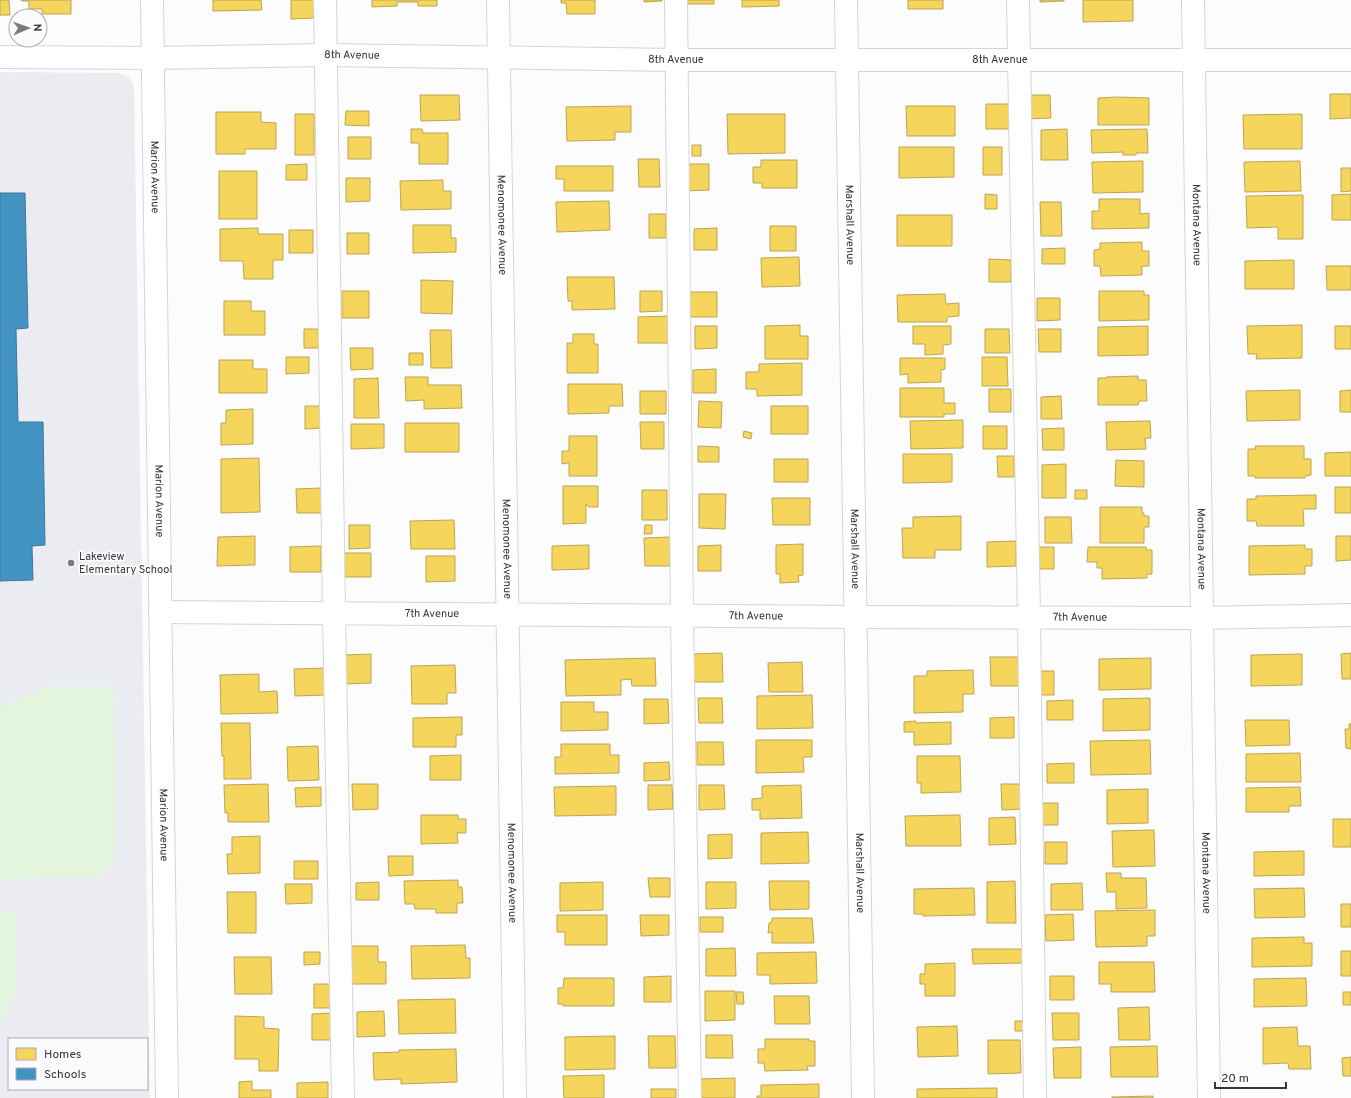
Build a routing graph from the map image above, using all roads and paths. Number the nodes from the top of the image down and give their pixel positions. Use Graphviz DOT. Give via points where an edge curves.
graph roads {
  1 [pos="152,0"];
  2 [pos="325,0"];
  3 [pos="498,0"];
  4 [pos="676,0"];
  5 [pos="846,0"];
  6 [pos="1018,0"];
  7 [pos="1193,0"];
  8 [pos="326,56"];
  9 [pos="0,57"];
  10 [pos="153,58"];
  11 [pos="499,58"];
  12 [pos="1194,59"];
  13 [pos="676,60"];
  14 [pos="847,60"];
  15 [pos="1019,60"];
  16 [pos="1351,60"];
  17 [pos="160,612"];
  18 [pos="334,613"];
  19 [pos="507,614"];
  20 [pos="1351,615"];
  21 [pos="682,617"];
  22 [pos="855,617"];
  23 [pos="1029,617"];
  24 [pos="1202,618"];
  25 [pos="167,1098"];
  26 [pos="343,1098"];
  27 [pos="515,1098"];
  28 [pos="690,1098"];
  29 [pos="863,1098"];
  30 [pos="1035,1098"];
  31 [pos="1209,1098"];
  1 -- 10 [label="street, Marion Avenue"];
  2 -- 8 [label="street"];
  3 -- 11 [label="street, Menomonee Avenue"];
  4 -- 13 [label="street"];
  5 -- 14 [label="street, Marshall Avenue"];
  6 -- 15 [label="street"];
  7 -- 12 [label="street, Montana Avenue"];
  8 -- 10 [label="street, 8th Avenue"];
  8 -- 11 [label="street, 8th Avenue"];
  8 -- 18 [label="street"];
  9 -- 10 [label="street, 8th Avenue"];
  10 -- 17 [label="street, Marion Avenue"];
  11 -- 13 [label="street, 8th Avenue"];
  11 -- 19 [label="street, Menomonee Avenue"];
  12 -- 15 [label="street, 8th Avenue"];
  12 -- 16 [label="street, 8th Avenue"];
  12 -- 24 [label="street, Montana Avenue"];
  13 -- 14 [label="street, 8th Avenue"];
  13 -- 21 [label="street"];
  14 -- 15 [label="street, 8th Avenue"];
  14 -- 22 [label="street, Marshall Avenue"];
  15 -- 23 [label="street"];
  17 -- 18 [label="street, 7th Avenue"];
  17 -- 25 [label="street, Marion Avenue"];
  18 -- 19 [label="street, 7th Avenue"];
  18 -- 26 [label="street"];
  19 -- 21 [label="street, 7th Avenue"];
  19 -- 27 [label="street, Menomonee Avenue"];
  20 -- 24 [label="street, 7th Avenue"];
  21 -- 22 [label="street, 7th Avenue"];
  21 -- 28 [label="street"];
  22 -- 23 [label="street, 7th Avenue"];
  22 -- 29 [label="street, Marshall Avenue"];
  23 -- 24 [label="street, 7th Avenue"];
  23 -- 30 [label="street"];
  24 -- 31 [label="street, Montana Avenue"];
}
